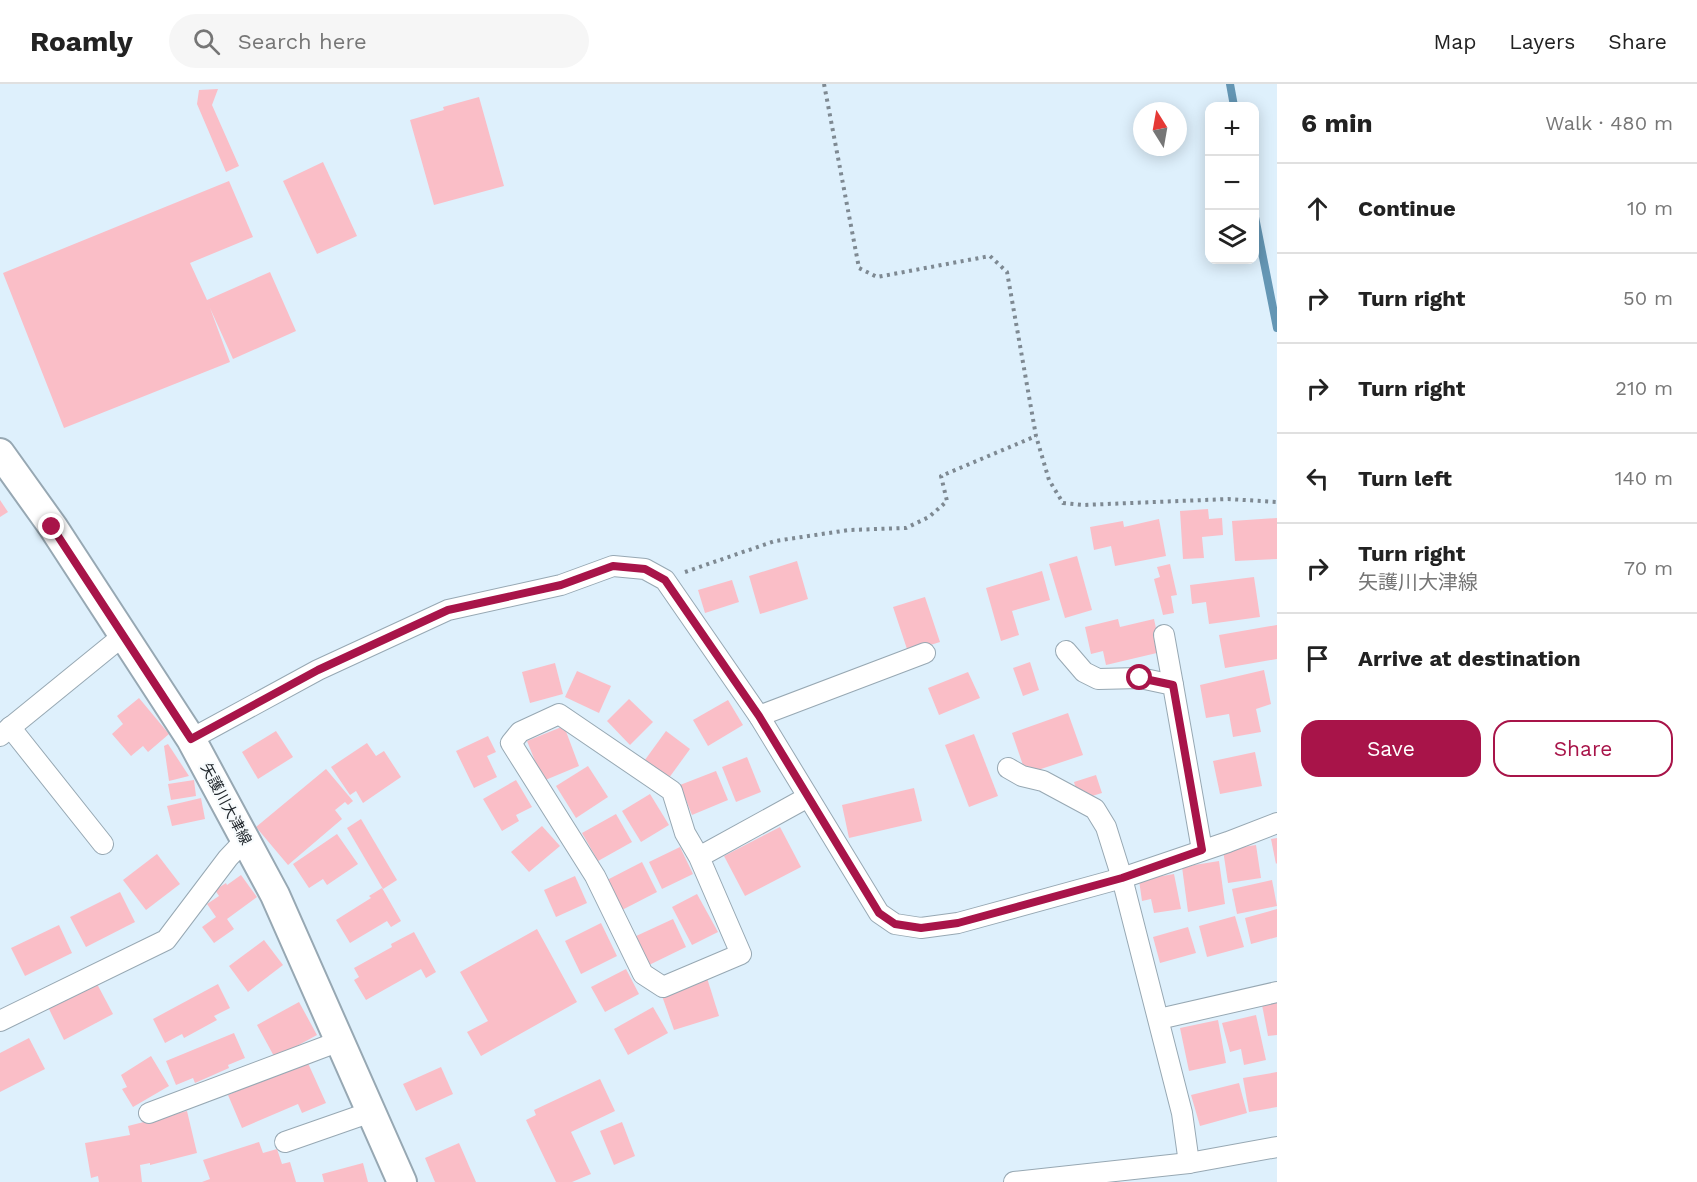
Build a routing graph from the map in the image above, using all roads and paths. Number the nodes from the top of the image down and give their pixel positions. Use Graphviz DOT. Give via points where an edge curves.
graph roads {
  1 [pos="824,84"];
  2 [pos="1036,436"];
  3 [pos="0,453"];
  4 [pos="1277,502"];
  5 [pos="665,580"];
  6 [pos="124,635"];
  7 [pos="1164,635"];
  8 [pos="1066,651"];
  9 [pos="925,653"];
  10 [pos="1173,685"];
  11 [pos="759,716"];
  12 [pos="5,732"];
  13 [pos="191,739"];
  14 [pos="1008,768"];
  15 [pos="808,797"];
  16 [pos="1277,823"];
  17 [pos="245,840"];
  18 [pos="103,844"];
  19 [pos="1202,850"];
  20 [pos="699,857"];
  21 [pos="1122,878"];
  22 [pos="1277,992"];
  23 [pos="1159,1019"];
  24 [pos="0,1021"];
  25 [pos="340,1041"];
  26 [pos="371,1112"];
  27 [pos="149,1113"];
  28 [pos="285,1142"];
  29 [pos="1277,1147"];
  30 [pos="1189,1163"];
  31 [pos="1039,1181"];
  32 [pos="402,1182"];
  33 [pos="1014,1182"];
  1 -- 2 [label="path" via="859,268 877,277 990,256 1007,272"];
  2 -- 4 [label="path" via="1049,480 1063,503 1228,499"];
  2 -- 5 [label="path" via="941,476 946,501 929,517 906,528 849,530 775,541"];
  3 -- 6 [label="main road, 矢護川大津線"];
  5 -- 11 [label="street"];
  5 -- 13 [label="street" via="645,569 613,566 561,585 448,610 318,670"];
  6 -- 12 [label="street"];
  6 -- 13 [label="main road, 矢護川大津線"];
  7 -- 10 [label="street"];
  8 -- 10 [label="street" via="1084,672 1098,679 1140,678"];
  9 -- 11 [label="street"];
  10 -- 19 [label="street"];
  11 -- 15 [label="street"];
  12 -- 18 [label="street"];
  13 -- 17 [label="main road, 矢護川大津線"];
  14 -- 21 [label="street" via="1043,781 1095,809 1106,827"];
  15 -- 20 [label="street"];
  15 -- 21 [label="street" via="879,913 895,924 921,928 958,923"];
  16 -- 19 [label="street"];
  17 -- 24 [label="street" via="166,940"];
  17 -- 25 [label="main road, 矢護川大津線" via="275,895"];
  19 -- 21 [label="street"];
  20 -- 20 [label="street" via="741,954 663,987 643,974 595,876 511,743 520,732 559,714 672,791 685,833"];
  21 -- 23 [label="street"];
  22 -- 23 [label="street"];
  23 -- 30 [label="street" via="1182,1113"];
  25 -- 26 [label="main road, 矢護川大津線"];
  25 -- 27 [label="street"];
  26 -- 28 [label="street"];
  26 -- 32 [label="main road, 矢護川大津線"];
  29 -- 30 [label="street"];
  30 -- 31 [label="street"];
  31 -- 33 [label="street"];
}
